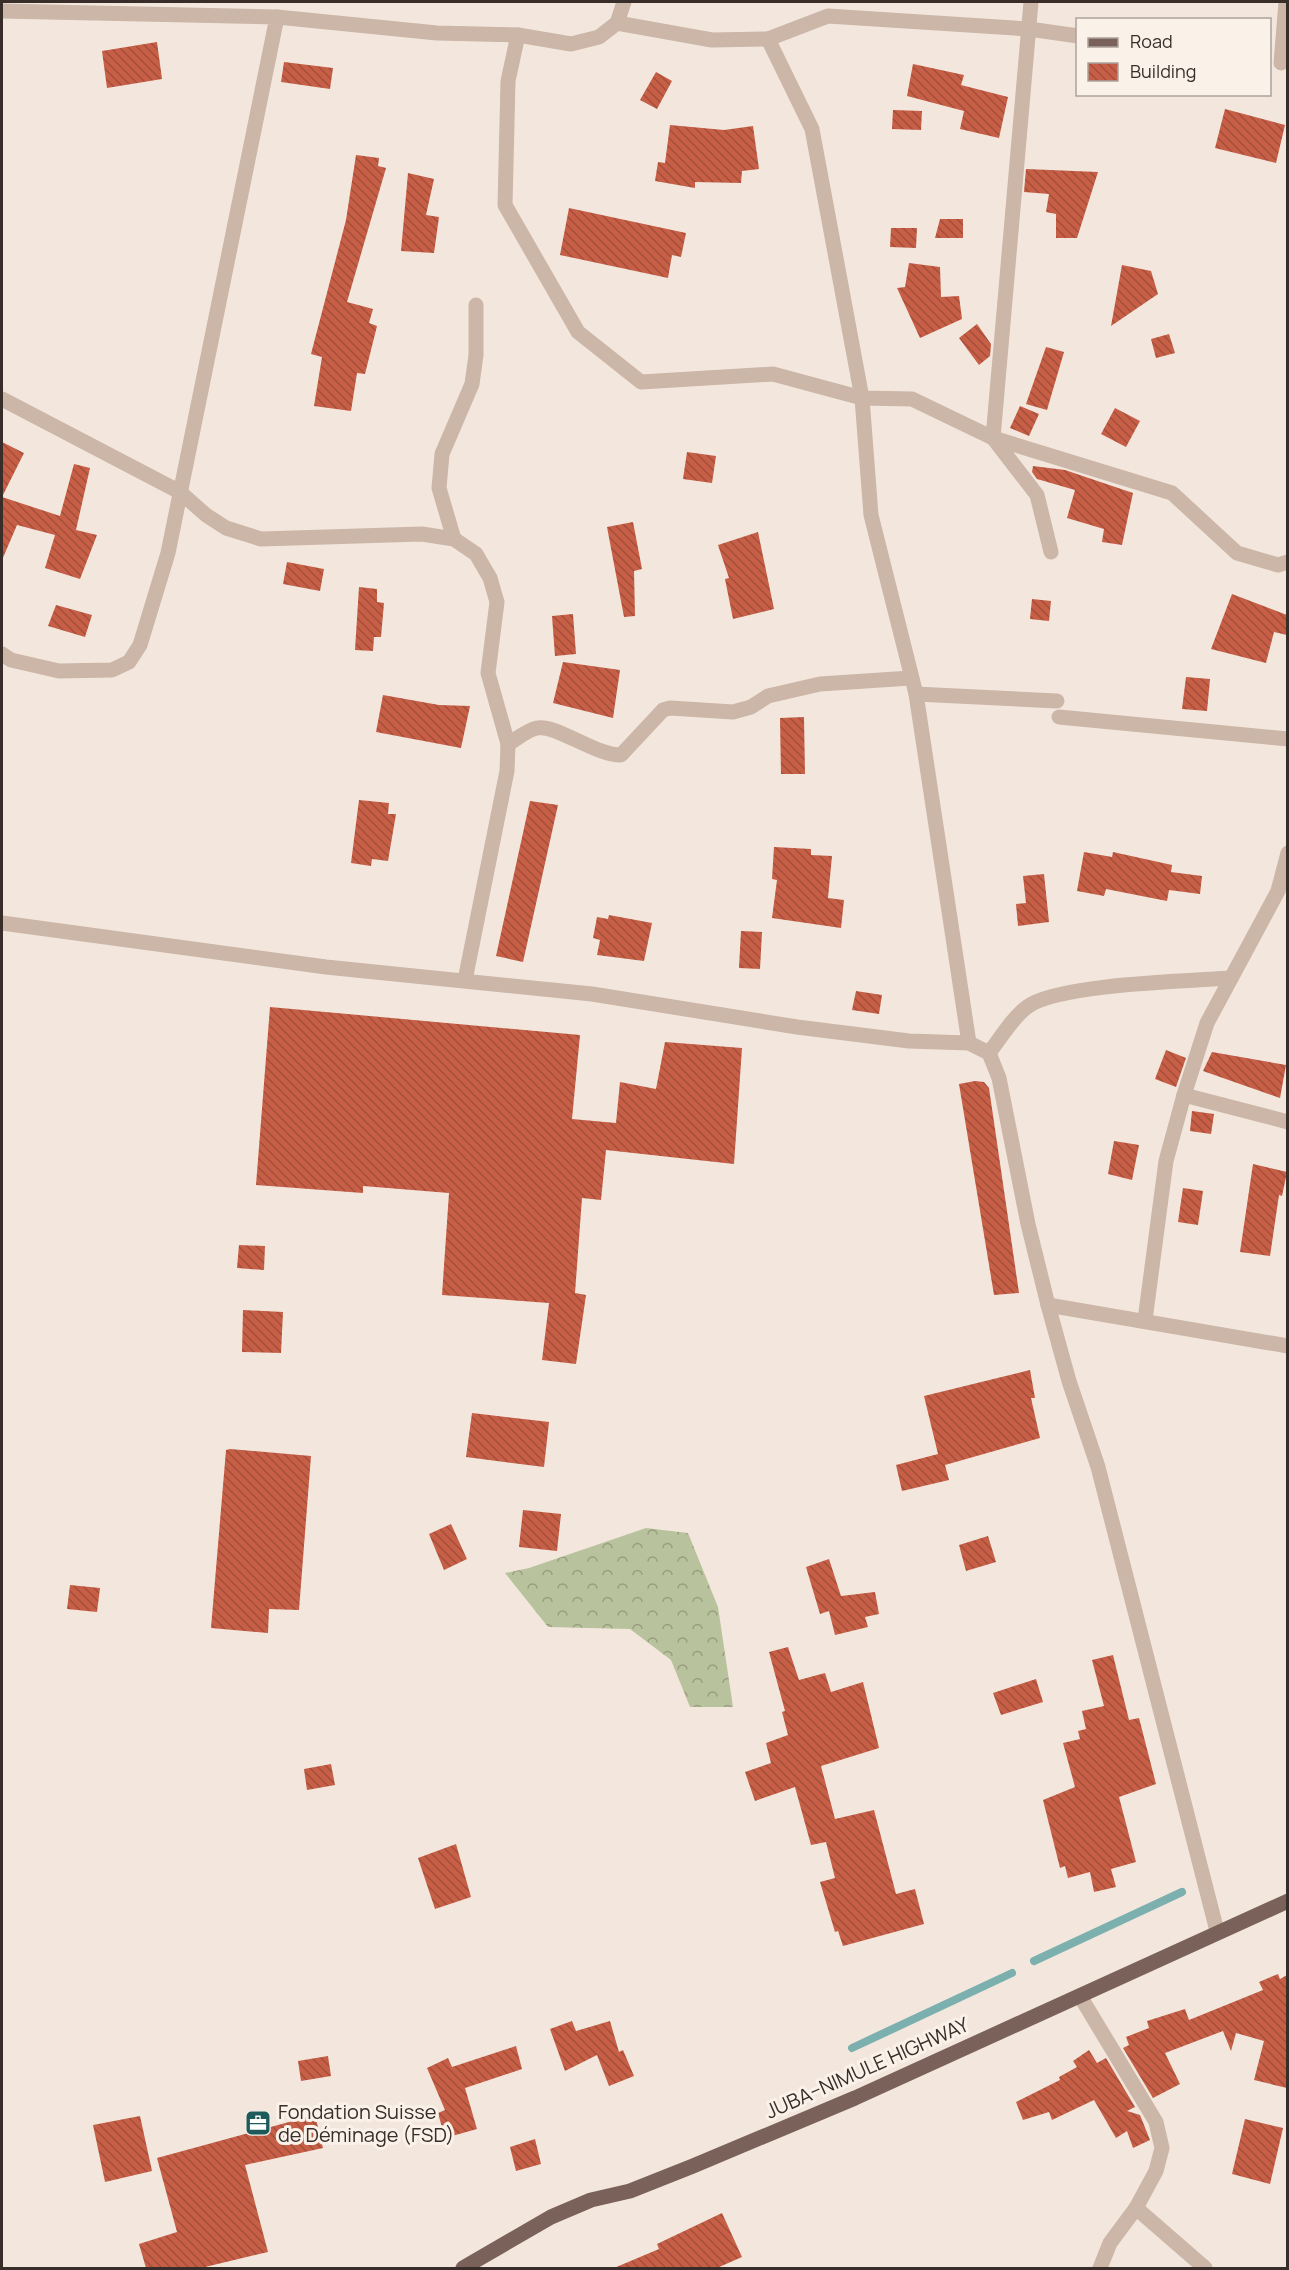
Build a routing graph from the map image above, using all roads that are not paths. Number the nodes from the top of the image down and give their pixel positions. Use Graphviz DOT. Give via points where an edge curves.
graph roads {
  1 [pos="624,2"];
  2 [pos="1031,2"];
  3 [pos="1286,2"];
  4 [pos="2,11"];
  5 [pos="278,17"];
  6 [pos="617,23"];
  7 [pos="1029,29"];
  8 [pos="518,35"];
  9 [pos="1076,36"];
  10 [pos="768,39"];
  11 [pos="1279,63"];
  12 [pos="476,305"];
  13 [pos="862,398"];
  14 [pos="2,399"];
  15 [pos="993,438"];
  16 [pos="180,492"];
  17 [pos="454,539"];
  18 [pos="1051,552"];
  19 [pos="1287,562"];
  20 [pos="2,654"];
  21 [pos="911,678"];
  22 [pos="916,694"];
  23 [pos="1057,701"];
  24 [pos="1059,717"];
  25 [pos="1287,739"];
  26 [pos="508,744"];
  27 [pos="1287,853"];
  28 [pos="2,923"];
  29 [pos="1231,978"];
  30 [pos="465,980"];
  31 [pos="969,1043"];
  32 [pos="988,1053"];
  33 [pos="1184,1095"];
  34 [pos="1287,1122"];
  35 [pos="1048,1305"];
  36 [pos="1145,1320"];
  37 [pos="1287,1346"];
  38 [pos="1287,1901"];
  39 [pos="1217,1931"];
  40 [pos="1080,1996"];
  41 [pos="1136,2208"];
  42 [pos="463,2268"];
  43 [pos="1100,2268"];
  44 [pos="1205,2268"];
  1 -- 6 [label="street"];
  2 -- 7 [label="street"];
  3 -- 11 [label="street"];
  4 -- 5 [label="street"];
  5 -- 8 [label="street" via="437,33"];
  5 -- 16 [label="street"];
  6 -- 8 [label="street" via="599,37 571,44"];
  6 -- 10 [label="street" via="712,40"];
  7 -- 9 [label="street"];
  7 -- 10 [label="street" via="828,16"];
  7 -- 15 [label="street"];
  8 -- 13 [label="street" via="508,81 505,205 578,332 641,382 773,374"];
  10 -- 13 [label="street" via="812,129"];
  12 -- 17 [label="street" via="472,384 442,454 439,488"];
  13 -- 15 [label="street" via="912,399"];
  13 -- 21 [label="street" via="871,515"];
  14 -- 16 [label="street"];
  15 -- 18 [label="street" via="1037,495"];
  15 -- 19 [label="street" via="1172,493 1237,553 1278,565"];
  16 -- 17 [label="street" via="226,528 261,539 422,534"];
  16 -- 20 [label="street" via="168,553 140,645 129,662 112,670 58,671 10,660"];
  17 -- 26 [label="street" via="476,554 490,578 497,602 488,673"];
  21 -- 22 [label="street"];
  21 -- 26 [label="street" via="820,684 768,696 733,712 670,708 663,710 621,755 609,755 549,729 537,728"];
  22 -- 23 [label="street"];
  22 -- 31 [label="street"];
  24 -- 25 [label="street"];
  26 -- 30 [label="street" via="507,771"];
  27 -- 29 [label="street" via="1278,891"];
  28 -- 30 [label="street" via="326,967"];
  29 -- 32 [label="street" via="1126,985 1054,997 1027,1007"];
  29 -- 33 [label="street" via="1207,1023"];
  30 -- 31 [label="street" via="592,994 898,1040"];
  31 -- 32 [label="street"];
  32 -- 35 [label="street" via="999,1078"];
  33 -- 34 [label="street"];
  33 -- 36 [label="street" via="1166,1161"];
  35 -- 36 [label="street"];
  35 -- 39 [label="street" via="1098,1467"];
  36 -- 37 [label="street"];
  38 -- 39 [label="main road, JUBA–NIMULE HIGHWAY"];
  39 -- 40 [label="main road, JUBA–NIMULE HIGHWAY"];
  40 -- 41 [label="street" via="1156,2122 1162,2148 1156,2171"];
  40 -- 42 [label="main road, JUBA–NIMULE HIGHWAY" via="704,2162 551,2217"];
  41 -- 43 [label="street" via="1110,2243"];
  41 -- 44 [label="street"];
}
